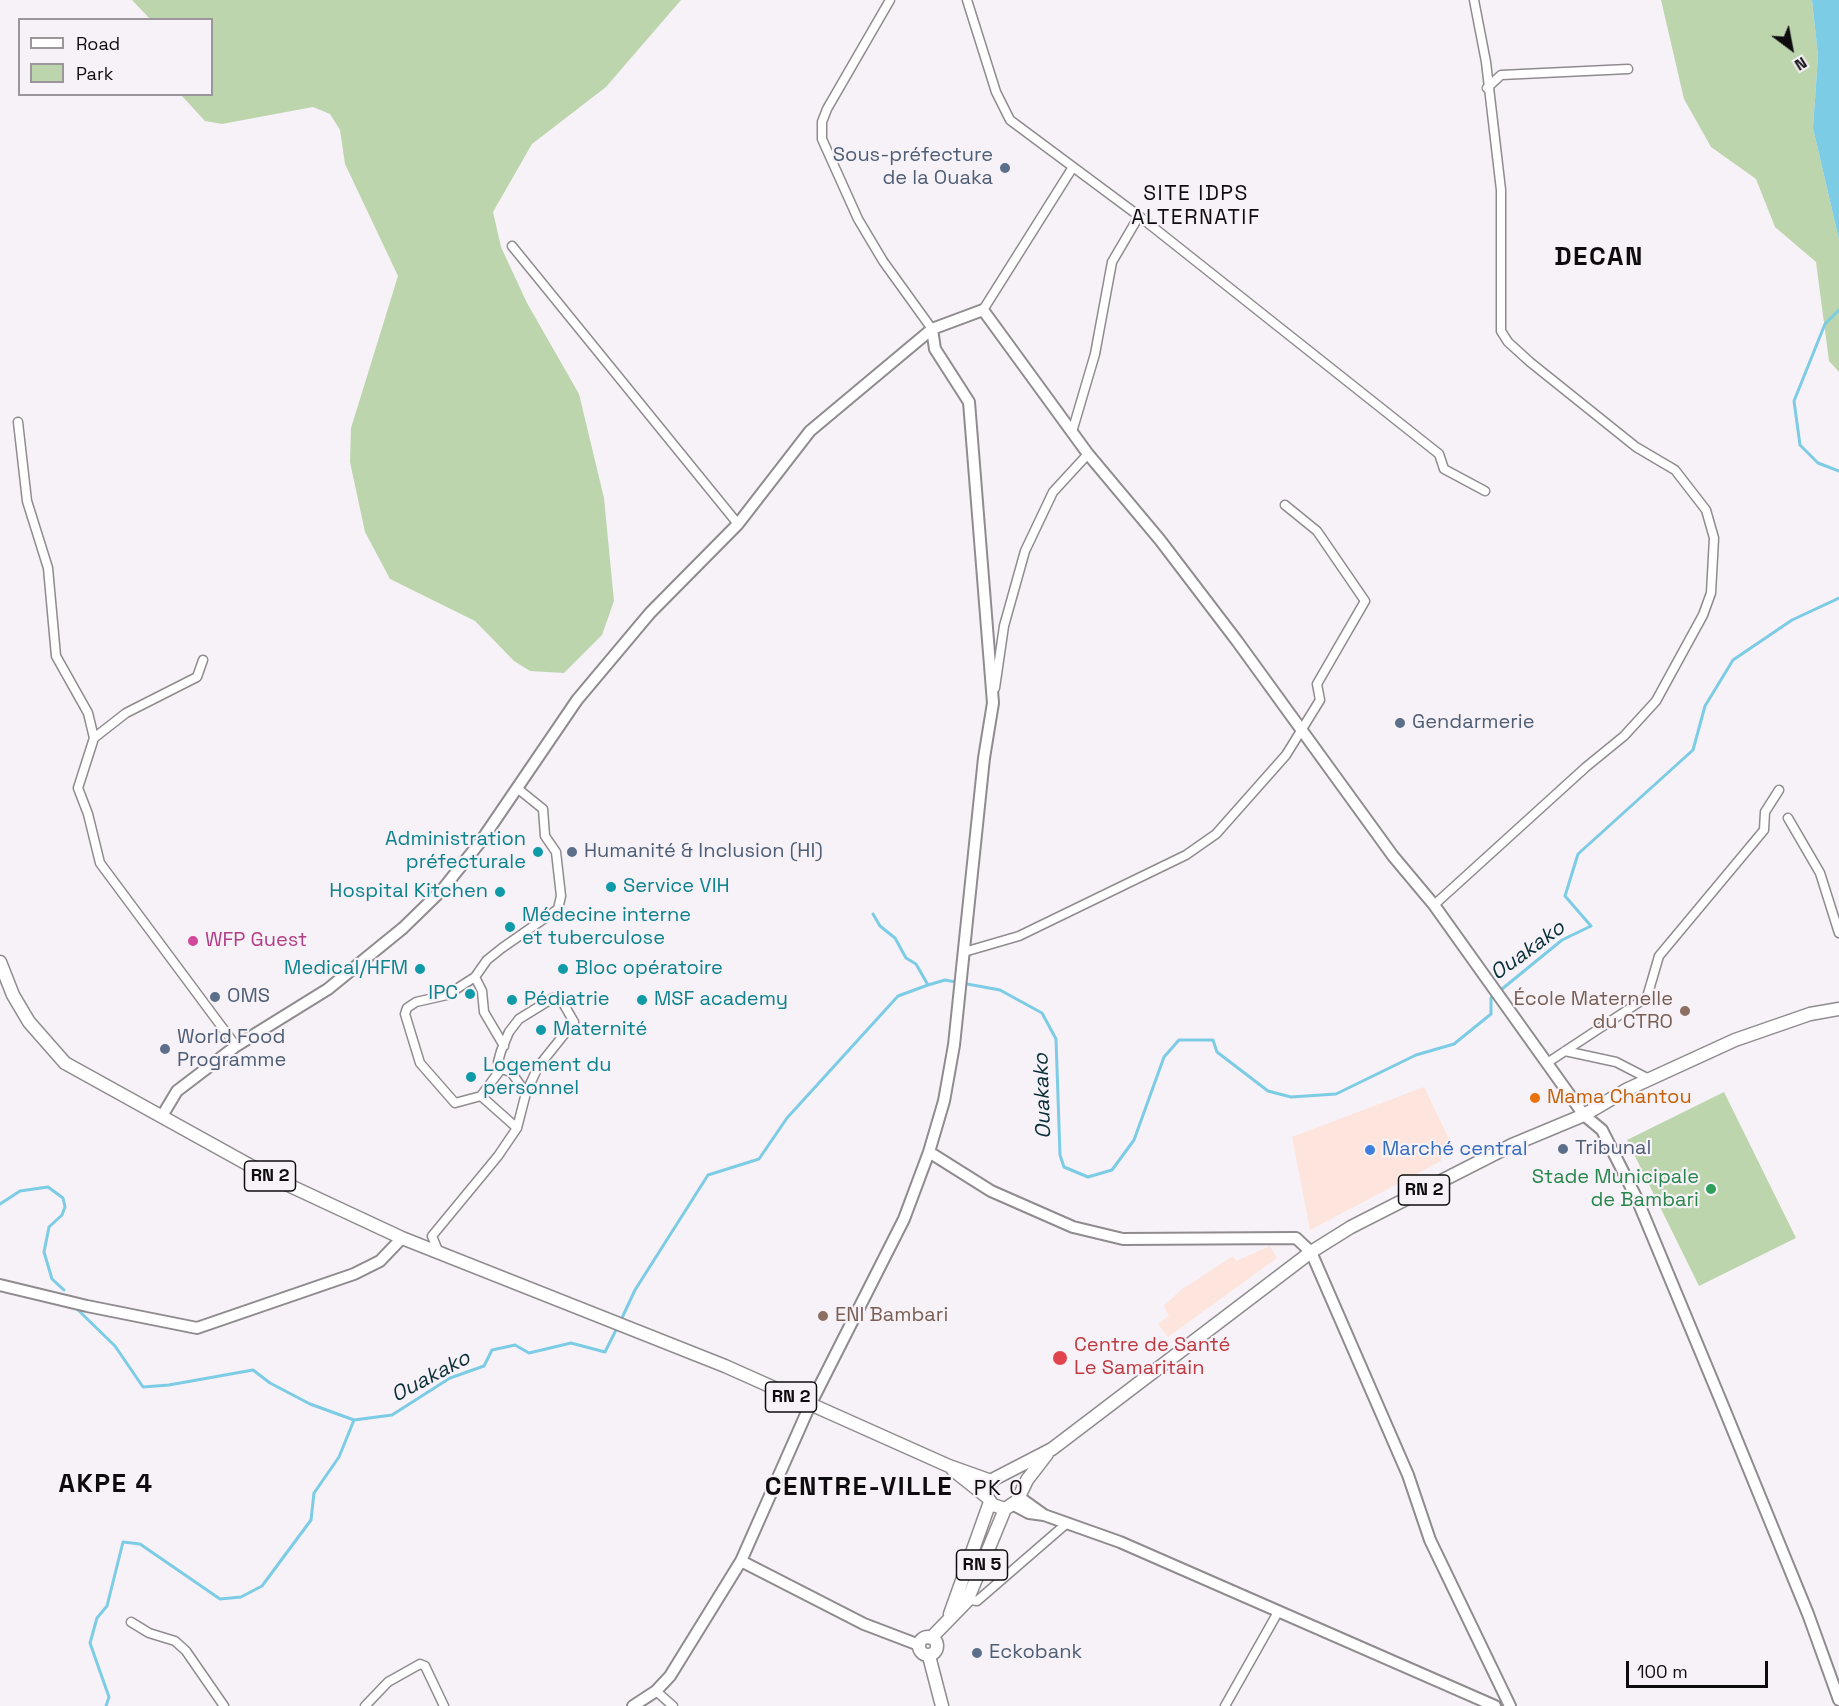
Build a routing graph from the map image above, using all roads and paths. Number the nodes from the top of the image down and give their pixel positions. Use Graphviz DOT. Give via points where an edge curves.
graph roads {
  1 [pos="890,0"];
  2 [pos="966,0"];
  3 [pos="1474,0"];
  4 [pos="1628,69"];
  5 [pos="1487,88"];
  6 [pos="1072,167"];
  7 [pos="1139,216"];
  8 [pos="512,246"];
  9 [pos="983,310"];
  10 [pos="932,328"];
  11 [pos="18,423"];
  12 [pos="1072,432"];
  13 [pos="1088,454"];
  14 [pos="1485,491"];
  15 [pos="1285,505"];
  16 [pos="738,524"];
  17 [pos="203,660"];
  18 [pos="993,702"];
  19 [pos="1302,732"];
  20 [pos="94,738"];
  21 [pos="518,788"];
  22 [pos="1779,790"];
  23 [pos="1788,818"];
  24 [pos="1434,905"];
  25 [pos="1839,933"];
  26 [pos="964,952"];
  27 [pos="0,962"];
  28 [pos="475,977"];
  29 [pos="1839,1009"];
  30 [pos="236,1046"];
  31 [pos="504,1046"];
  32 [pos="1565,1051"];
  33 [pos="1547,1063"];
  34 [pos="501,1069"];
  35 [pos="1649,1079"];
  36 [pos="526,1093"];
  37 [pos="481,1096"];
  38 [pos="1584,1115"];
  39 [pos="162,1116"];
  40 [pos="517,1128"];
  41 [pos="929,1152"];
  42 [pos="402,1238"];
  43 [pos="439,1252"];
  44 [pos="1311,1252"];
  45 [pos="0,1285"];
  46 [pos="810,1405"];
  47 [pos="1052,1449"];
  48 [pos="949,1466"];
  49 [pos="996,1478"];
  50 [pos="989,1500"];
  51 [pos="1015,1500"];
  52 [pos="1066,1524"];
  53 [pos="741,1561"];
  54 [pos="973,1569"];
  55 [pos="961,1598"];
  56 [pos="1278,1612"];
  57 [pos="131,1622"];
  58 [pos="931,1638"];
  59 [pos="919,1646"];
  60 [pos="929,1656"];
  61 [pos="656,1691"];
  62 [pos="1839,1700"];
  63 [pos="224,1706"];
  64 [pos="365,1706"];
  65 [pos="444,1706"];
  66 [pos="633,1706"];
  67 [pos="673,1706"];
  68 [pos="942,1706"];
  69 [pos="1225,1706"];
  70 [pos="1495,1706"];
  71 [pos="1510,1706"];
  1 -- 10 [label="street" via="827,109 822,139 858,219"];
  2 -- 6 [label="street" via="996,92 1010,120"];
  3 -- 5 [label="street"];
  4 -- 5 [label="street" via="1501,75"];
  5 -- 24 [label="street" via="1501,190 1501,331 1530,362 1636,447 1675,470 1706,510 1711,525 1711,593 1656,701 1624,736"];
  6 -- 7 [label="street"];
  6 -- 9 [label="street"];
  7 -- 12 [label="street" via="1112,262 1095,354"];
  7 -- 14 [label="street" via="1438,454 1444,469"];
  8 -- 16 [label="street"];
  9 -- 10 [label="street"];
  9 -- 12 [label="street"];
  10 -- 16 [label="street" via="810,431"];
  10 -- 18 [label="street" via="935,349 969,402"];
  11 -- 20 [label="street" via="27,501 48,568 56,656 88,713"];
  12 -- 13 [label="street"];
  13 -- 18 [label="street" via="1053,492 1025,551 1004,626"];
  13 -- 19 [label="street" via="1167,549"];
  15 -- 19 [label="street" via="1317,531 1365,601 1317,684 1320,700"];
  16 -- 21 [label="street" via="635,630 577,700"];
  17 -- 20 [label="street" via="197,677 126,713"];
  18 -- 26 [label="street"];
  19 -- 24 [label="street"];
  19 -- 26 [label="street" via="1216,834 1186,855 1019,936"];
  20 -- 30 [label="street" via="78,788 100,863"];
  21 -- 28 [label="street" via="543,809 545,836 556,852 561,896 558,909 487,960"];
  21 -- 30 [label="street" via="442,890 403,928 328,989"];
  22 -- 32 [label="street" via="1765,812 1764,830 1659,956 1647,997"];
  23 -- 25 [label="street" via="1820,873"];
  24 -- 33 [label="street"];
  26 -- 41 [label="street" via="954,1045 944,1101"];
  27 -- 39 [label="main road, RN 2" via="29,1022 65,1063"];
  28 -- 31 [label="street" via="482,992 484,1012"];
  28 -- 37 [label="street" via="447,995 416,1002 405,1014 420,1063 435,1082 455,1103"];
  29 -- 35 [label="main road, RN 2" via="1810,1014 1735,1040"];
  30 -- 39 [label="street" via="177,1091"];
  31 -- 34 [label="street" via="498,1062"];
  31 -- 36 [label="street" via="519,1019 553,998 571,1015 574,1022 538,1067"];
  32 -- 33 [label="street"];
  32 -- 35 [label="street" via="1616,1062"];
  33 -- 38 [label="street"];
  34 -- 36 [label="street" via="511,1072"];
  34 -- 37 [label="street"];
  35 -- 38 [label="main road, RN 2"];
  36 -- 40 [label="street"];
  37 -- 40 [label="street"];
  38 -- 44 [label="main road, RN 2" via="1512,1145 1351,1227"];
  38 -- 62 [label="street" via="1602,1130 1637,1200 1808,1614"];
  39 -- 42 [label="main road, RN 2" via="269,1176"];
  40 -- 43 [label="street" via="432,1236"];
  41 -- 44 [label="street" via="991,1191 1073,1227 1124,1239 1296,1238"];
  41 -- 46 [label="street" via="904,1219"];
  42 -- 43 [label="main road, RN 2"];
  42 -- 45 [label="street" via="380,1261 354,1274 197,1328"];
  43 -- 46 [label="main road, RN 2" via="725,1366"];
  44 -- 47 [label="main road, RN 2"];
  44 -- 71 [label="street" via="1408,1475 1430,1540"];
  46 -- 48 [label="main road, RN 2"];
  46 -- 53 [label="street"];
  47 -- 49 [label="main road, RN 2"];
  47 -- 51 [label="main road, RN 2"];
  48 -- 49 [label="main road, RN 2"];
  48 -- 50 [label="main road, RN 2"];
  49 -- 50 [label="main road" via="987,1488"];
  49 -- 51 [label="main road" via="1016,1481"];
  50 -- 51 [label="main road" via="997,1508"];
  50 -- 54 [label="main road, RN 5"];
  51 -- 52 [label="street" via="1029,1513"];
  51 -- 54 [label="main road, RN 5"];
  52 -- 55 [label="street" via="977,1601"];
  52 -- 56 [label="street" via="1120,1542"];
  53 -- 59 [label="street" via="864,1624"];
  53 -- 61 [label="street" via="670,1676"];
  54 -- 55 [label="main road, RN 5"];
  55 -- 58 [label="main road, RN 5"];
  56 -- 69 [label="street"];
  56 -- 70 [label="street"];
  57 -- 63 [label="street" via="175,1641"];
  58 -- 59 [label="main road, RN 5" via="922,1639"];
  58 -- 60 [label="main road" via="938,1647"];
  59 -- 60 [label="main road"];
  60 -- 68 [label="main road"];
  61 -- 66 [label="street"];
  61 -- 67 [label="street"];
  64 -- 65 [label="street" via="388,1682 420,1664 425,1666"];
}
